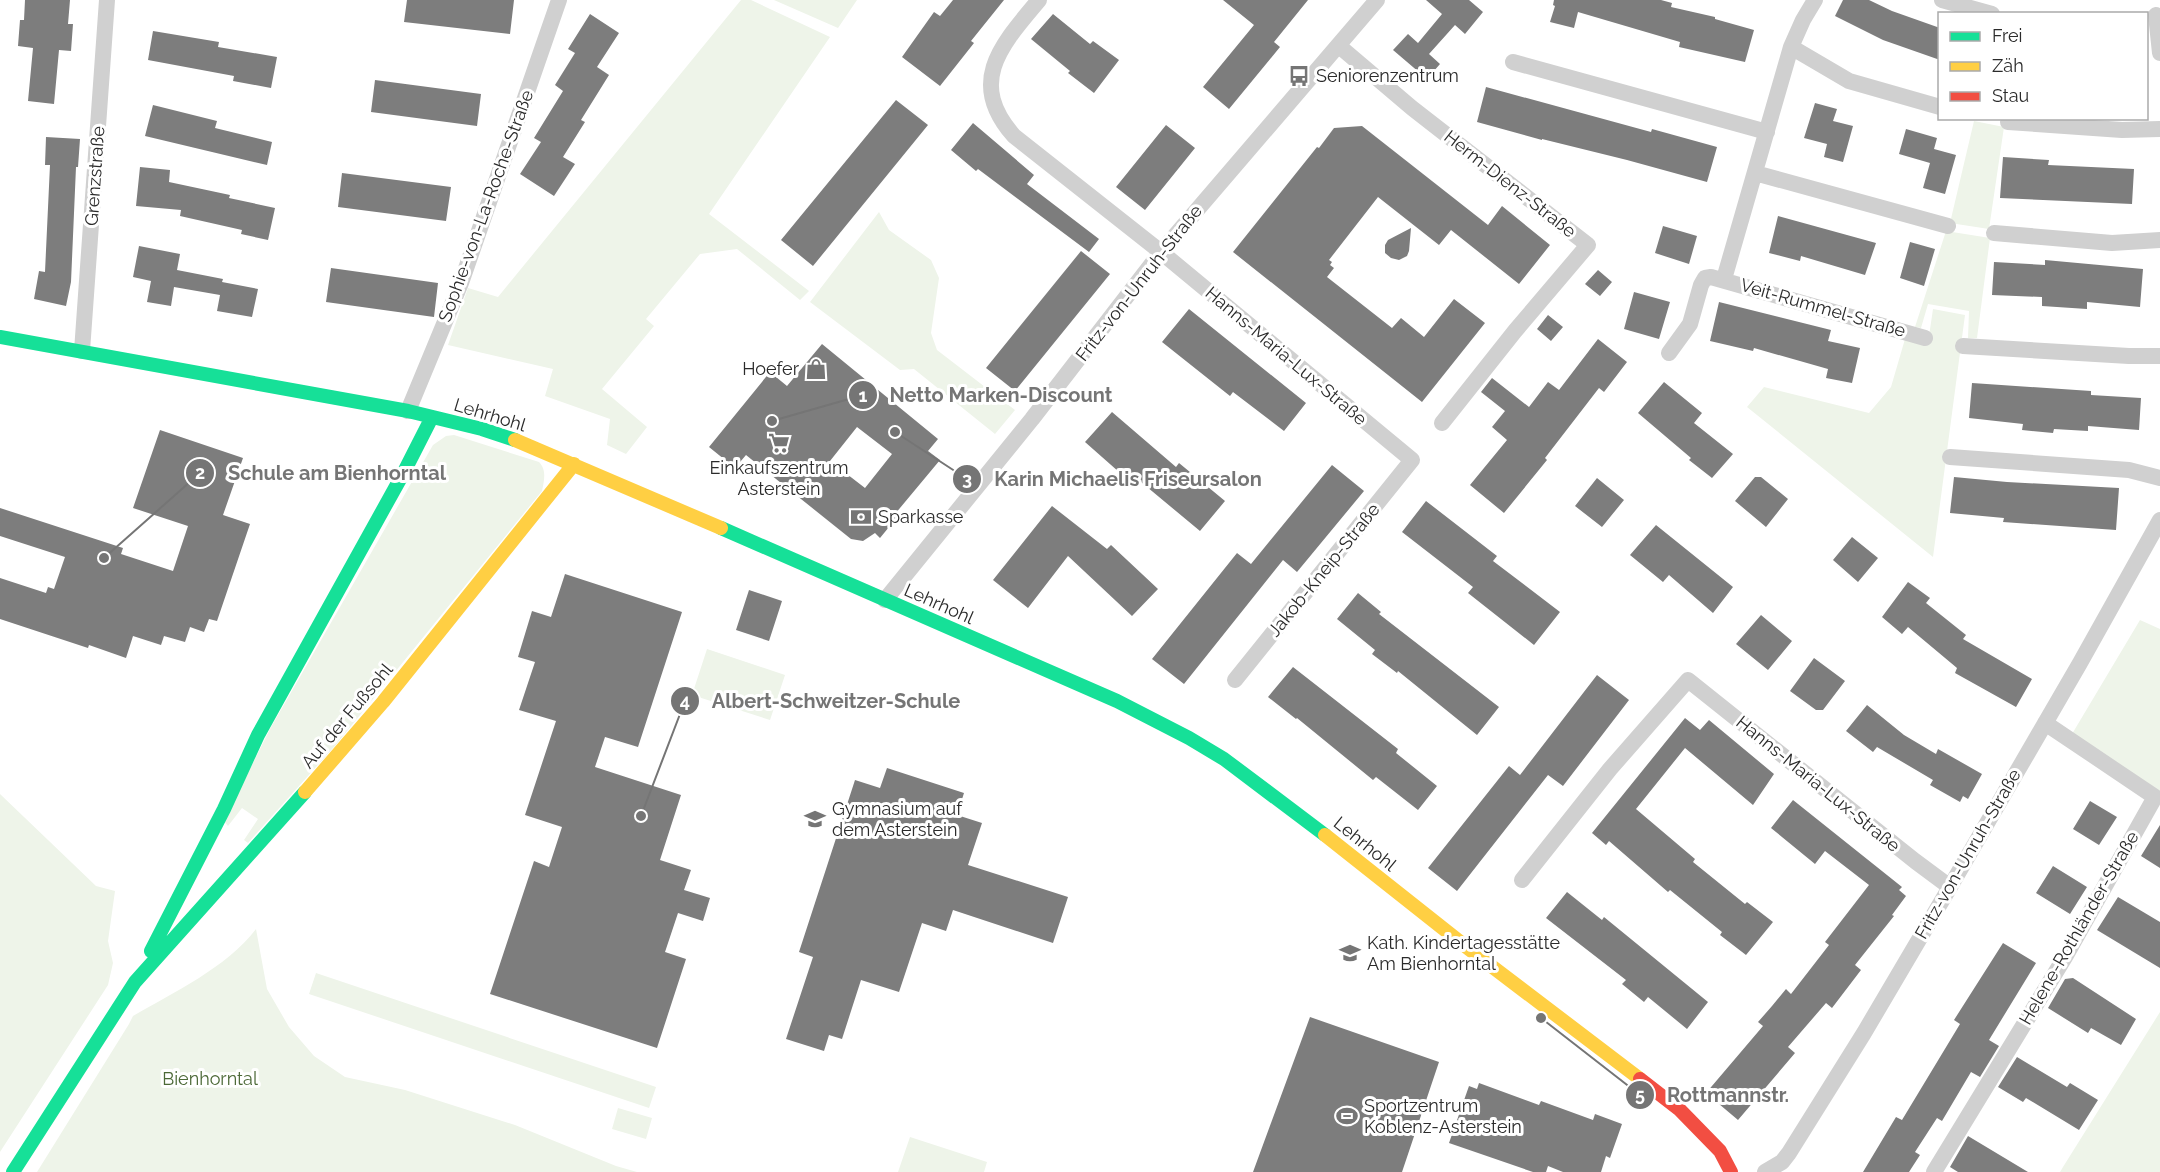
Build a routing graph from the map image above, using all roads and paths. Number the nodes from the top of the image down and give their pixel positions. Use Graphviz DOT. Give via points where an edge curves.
graph roads {
  1 [pos="107,0"];
  2 [pos="560,0"];
  3 [pos="1039,0"];
  4 [pos="1377,0"];
  5 [pos="1815,0"];
  6 [pos="1942,0"];
  7 [pos="1985,12"];
  8 [pos="2154,15"];
  9 [pos="1339,46"];
  10 [pos="1791,47"];
  11 [pos="2160,53"];
  12 [pos="1512,62"];
  13 [pos="1938,106"];
  14 [pos="2008,122"];
  15 [pos="2160,129"];
  16 [pos="1767,132"];
  17 [pos="1755,173"];
  18 [pos="1948,226"];
  19 [pos="1994,233"];
  20 [pos="2160,240"];
  21 [pos="1161,252"];
  22 [pos="1724,279"];
  23 [pos="0,337"];
  24 [pos="1925,338"];
  25 [pos="1963,346"];
  26 [pos="82,351"];
  27 [pos="1669,353"];
  28 [pos="2160,356"];
  29 [pos="408,411"];
  30 [pos="432,417"];
  31 [pos="1442,423"];
  32 [pos="1950,457"];
  33 [pos="1412,460"];
  34 [pos="574,464"];
  35 [pos="2160,478"];
  36 [pos="2160,524"];
  37 [pos="885,600"];
  38 [pos="1235,680"];
  39 [pos="2045,723"];
  40 [pos="1522,880"];
  41 [pos="1950,886"];
  42 [pos="135,982"];
  43 [pos="13,1172"];
  44 [pos="1731,1172"];
  45 [pos="1765,1172"];
  46 [pos="1934,1172"];
  1 -- 26 [label="street, Grenzstraße"];
  2 -- 29 [label="street, Sophie-von-La-Roche-Straße" via="461,283"];
  3 -- 21 [label="street, Hanns-Maria-Lux-Straße" via="1009,35 996,60 991,86 995,110 1014,136"];
  4 -- 9 [label="street, Fritz-von-Unruh-Straße"];
  5 -- 10 [label="street, Veit-Rummel-Straße"];
  6 -- 7 [label="street"];
  8 -- 11 [label="street"];
  9 -- 21 [label="street, Fritz-von-Unruh-Straße"];
  9 -- 31 [label="street, Herm-Dienz-Straße" via="1588,245"];
  10 -- 13 [label="street" via="1849,81"];
  10 -- 16 [label="street, Veit-Rummel-Straße"];
  12 -- 16 [label="street"];
  14 -- 15 [label="street" via="2112,130"];
  16 -- 17 [label="street, Veit-Rummel-Straße"];
  17 -- 18 [label="street"];
  17 -- 22 [label="street, Veit-Rummel-Straße"];
  19 -- 20 [label="street" via="2112,243"];
  21 -- 33 [label="street, Hanns-Maria-Lux-Straße"];
  21 -- 37 [label="street, Fritz-von-Unruh-Straße"];
  22 -- 24 [label="street, Veit-Rummel-Straße"];
  22 -- 27 [label="street" via="1705,278 1690,324"];
  23 -- 26 [label="street, Lehrhohl"];
  25 -- 28 [label="street"];
  26 -- 29 [label="street, Lehrhohl"];
  29 -- 30 [label="street, Lehrhohl"];
  30 -- 34 [label="street, Lehrhohl" via="511,439"];
  30 -- 42 [label="street, Auf der Fußsohl" via="258,735"];
  32 -- 35 [label="street" via="2129,470"];
  33 -- 38 [label="street, Jakob-Kneip-Straße"];
  34 -- 37 [label="street, Lehrhohl"];
  34 -- 42 [label="street, Auf der Fußsohl" via="324,772"];
  36 -- 39 [label="street, Fritz-von-Unruh-Straße"];
  37 -- 44 [label="street, Lehrhohl" via="1117,701 1232,764 1680,1110 1720,1151"];
  39 -- 41 [label="street, Fritz-von-Unruh-Straße"];
  39 -- 46 [label="street, Helene-Rothländer-Straße" via="2156,797 2065,957"];
  40 -- 41 [label="street, Hanns-Maria-Lux-Straße" via="1610,769 1688,680"];
  41 -- 45 [label="street, Fritz-von-Unruh-Straße" via="1789,1153"];
  42 -- 43 [label="street, Auf der Fußsohl"];
}
